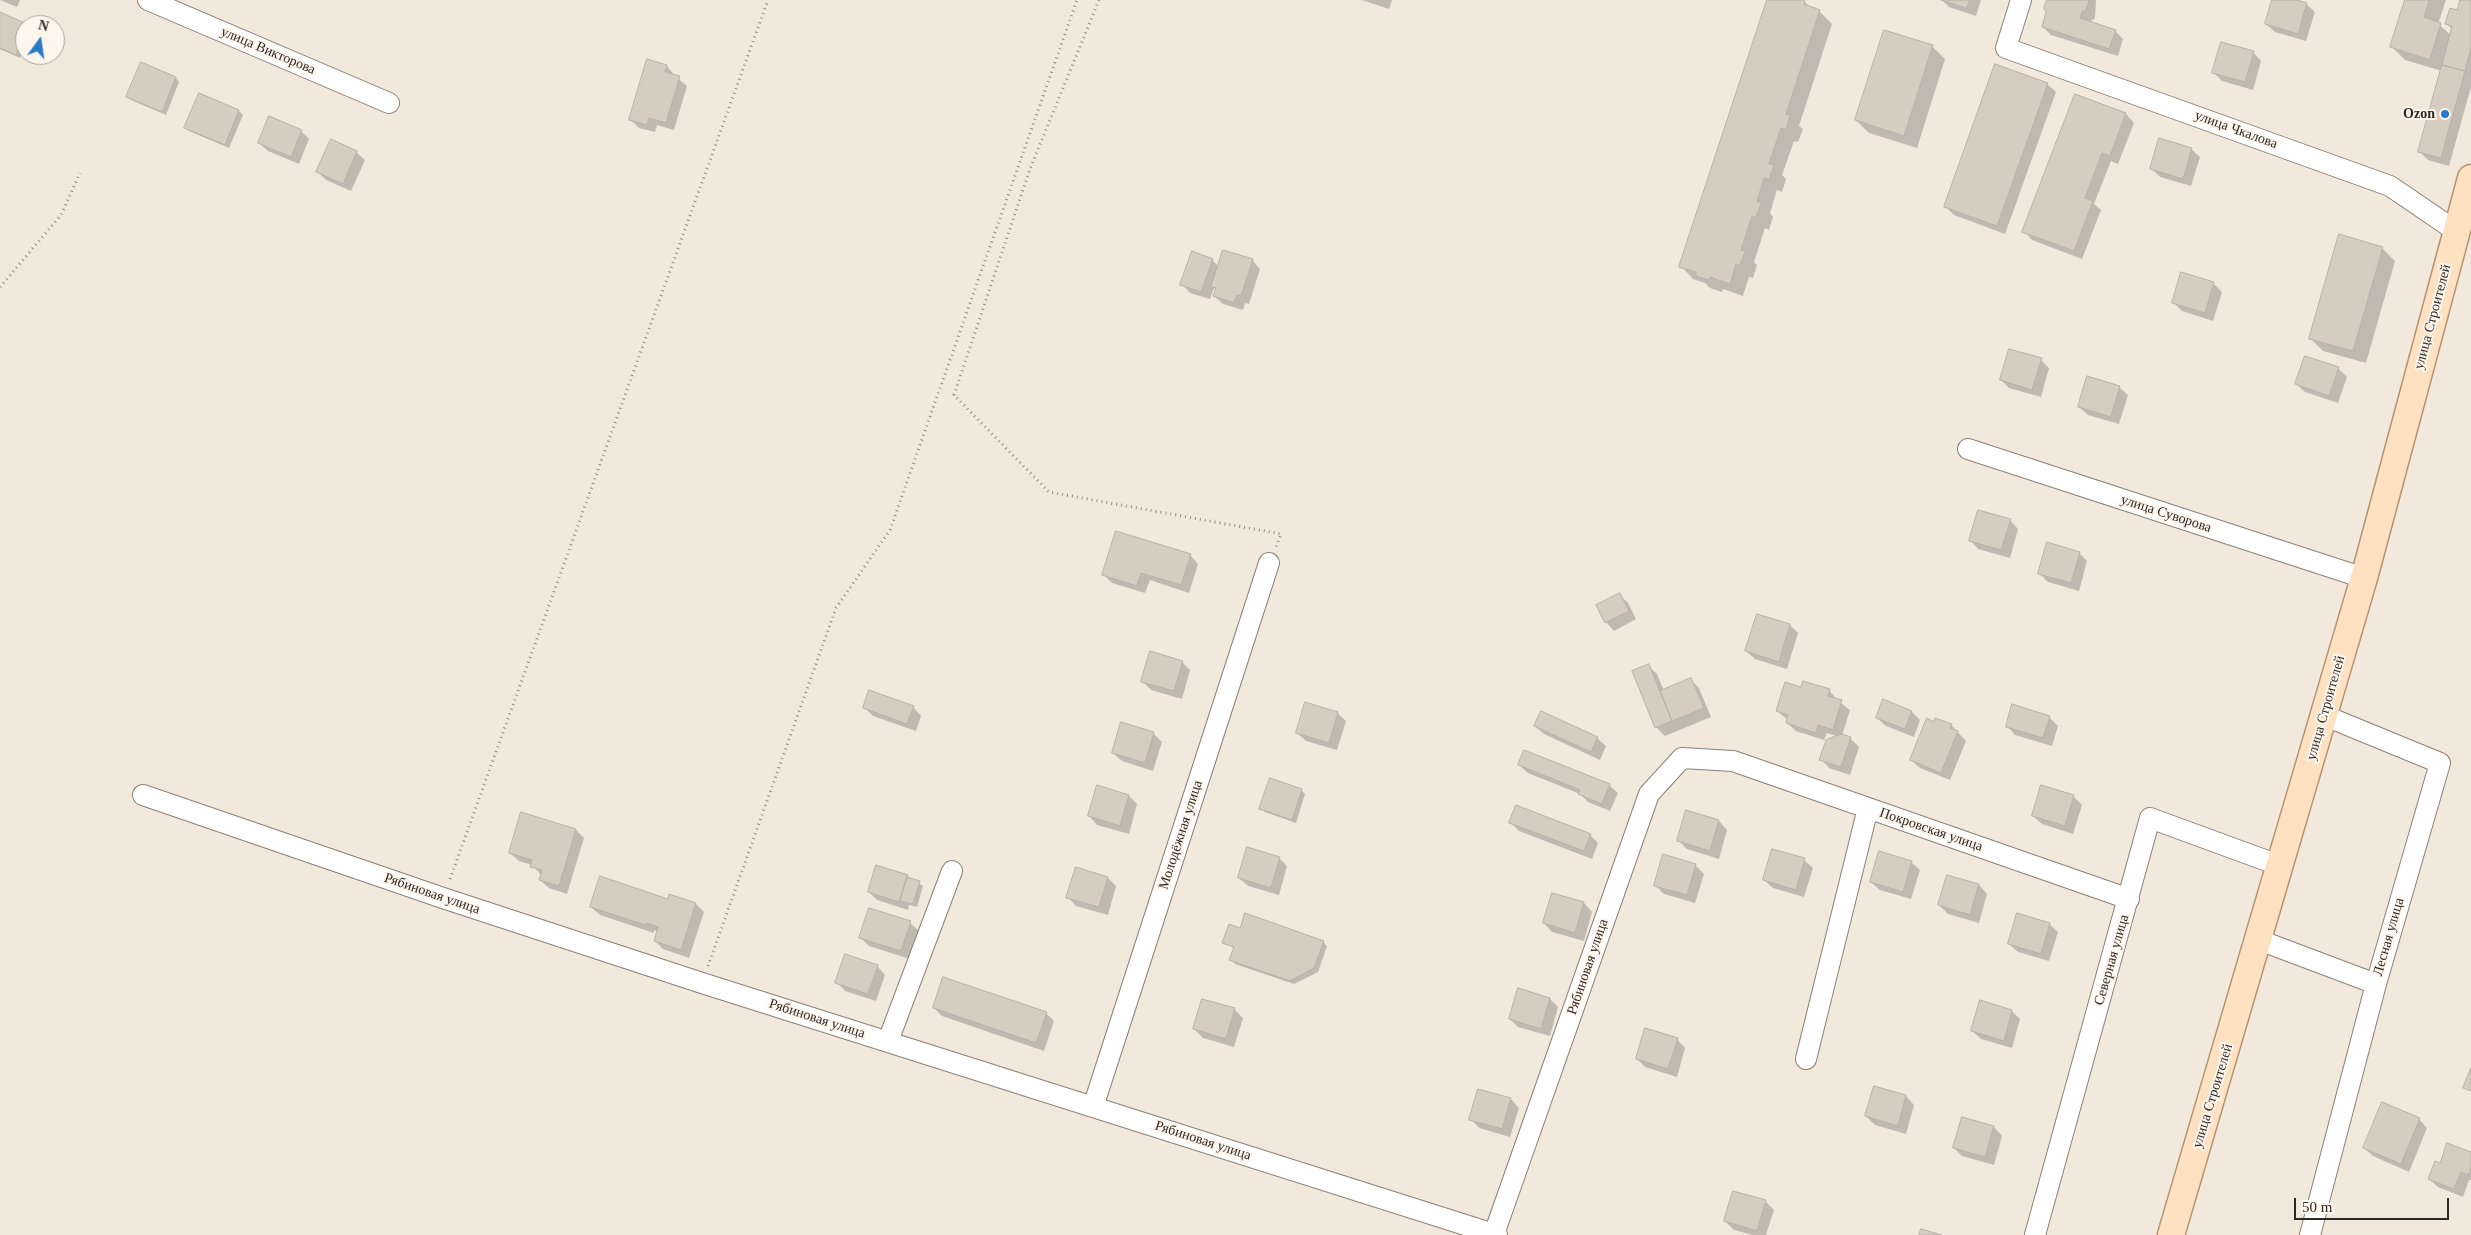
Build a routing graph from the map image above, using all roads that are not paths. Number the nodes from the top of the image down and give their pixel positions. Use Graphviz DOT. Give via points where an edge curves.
graph roads {
  1 [pos="148,0"];
  2 [pos="2021,0"];
  3 [pos="389,103"];
  4 [pos="2470,183"];
  5 [pos="2456,232"];
  6 [pos="1968,449"];
  7 [pos="1269,563"];
  8 [pos="2364,578"];
  9 [pos="2322,716"];
  10 [pos="1733,761"];
  11 [pos="143,796"];
  12 [pos="1868,808"];
  13 [pos="2281,866"];
  14 [pos="952,871"];
  15 [pos="2129,899"];
  16 [pos="2259,940"];
  17 [pos="2376,984"];
  18 [pos="888,1041"];
  19 [pos="1806,1060"];
  20 [pos="1093,1106"];
  21 [pos="1495,1234"];
  22 [pos="2035,1235"];
  23 [pos="2171,1235"];
  24 [pos="2310,1235"];
  1 -- 3 [label="street, улица Викторова"];
  2 -- 5 [label="street, улица Чкалова" via="2006,48 2390,186"];
  4 -- 5 [label="main road, улица Строителей"];
  5 -- 8 [label="main road, улица Строителей"];
  6 -- 8 [label="street, улица Суворова"];
  7 -- 20 [label="street, Молодёжная улица"];
  8 -- 9 [label="main road, улица Строителей"];
  9 -- 13 [label="main road, улица Строителей"];
  9 -- 17 [label="street, Лесная улица" via="2440,762"];
  10 -- 12 [label="street, Покровская улица"];
  10 -- 21 [label="street, Рябиновая улица" via="1682,758 1649,794"];
  11 -- 18 [label="street, Рябиновая улица" via="443,898"];
  12 -- 15 [label="street, Покровская улица"];
  12 -- 19 [label="street"];
  13 -- 15 [label="street, Северная улица" via="2150,818"];
  13 -- 16 [label="main road, улица Строителей"];
  14 -- 18 [label="street"];
  15 -- 22 [label="street, Северная улица"];
  16 -- 17 [label="street"];
  16 -- 23 [label="main road, улица Строителей"];
  17 -- 24 [label="street, Лесная улица"];
  18 -- 20 [label="street, Рябиновая улица"];
  20 -- 21 [label="street, Рябиновая улица"];
}
